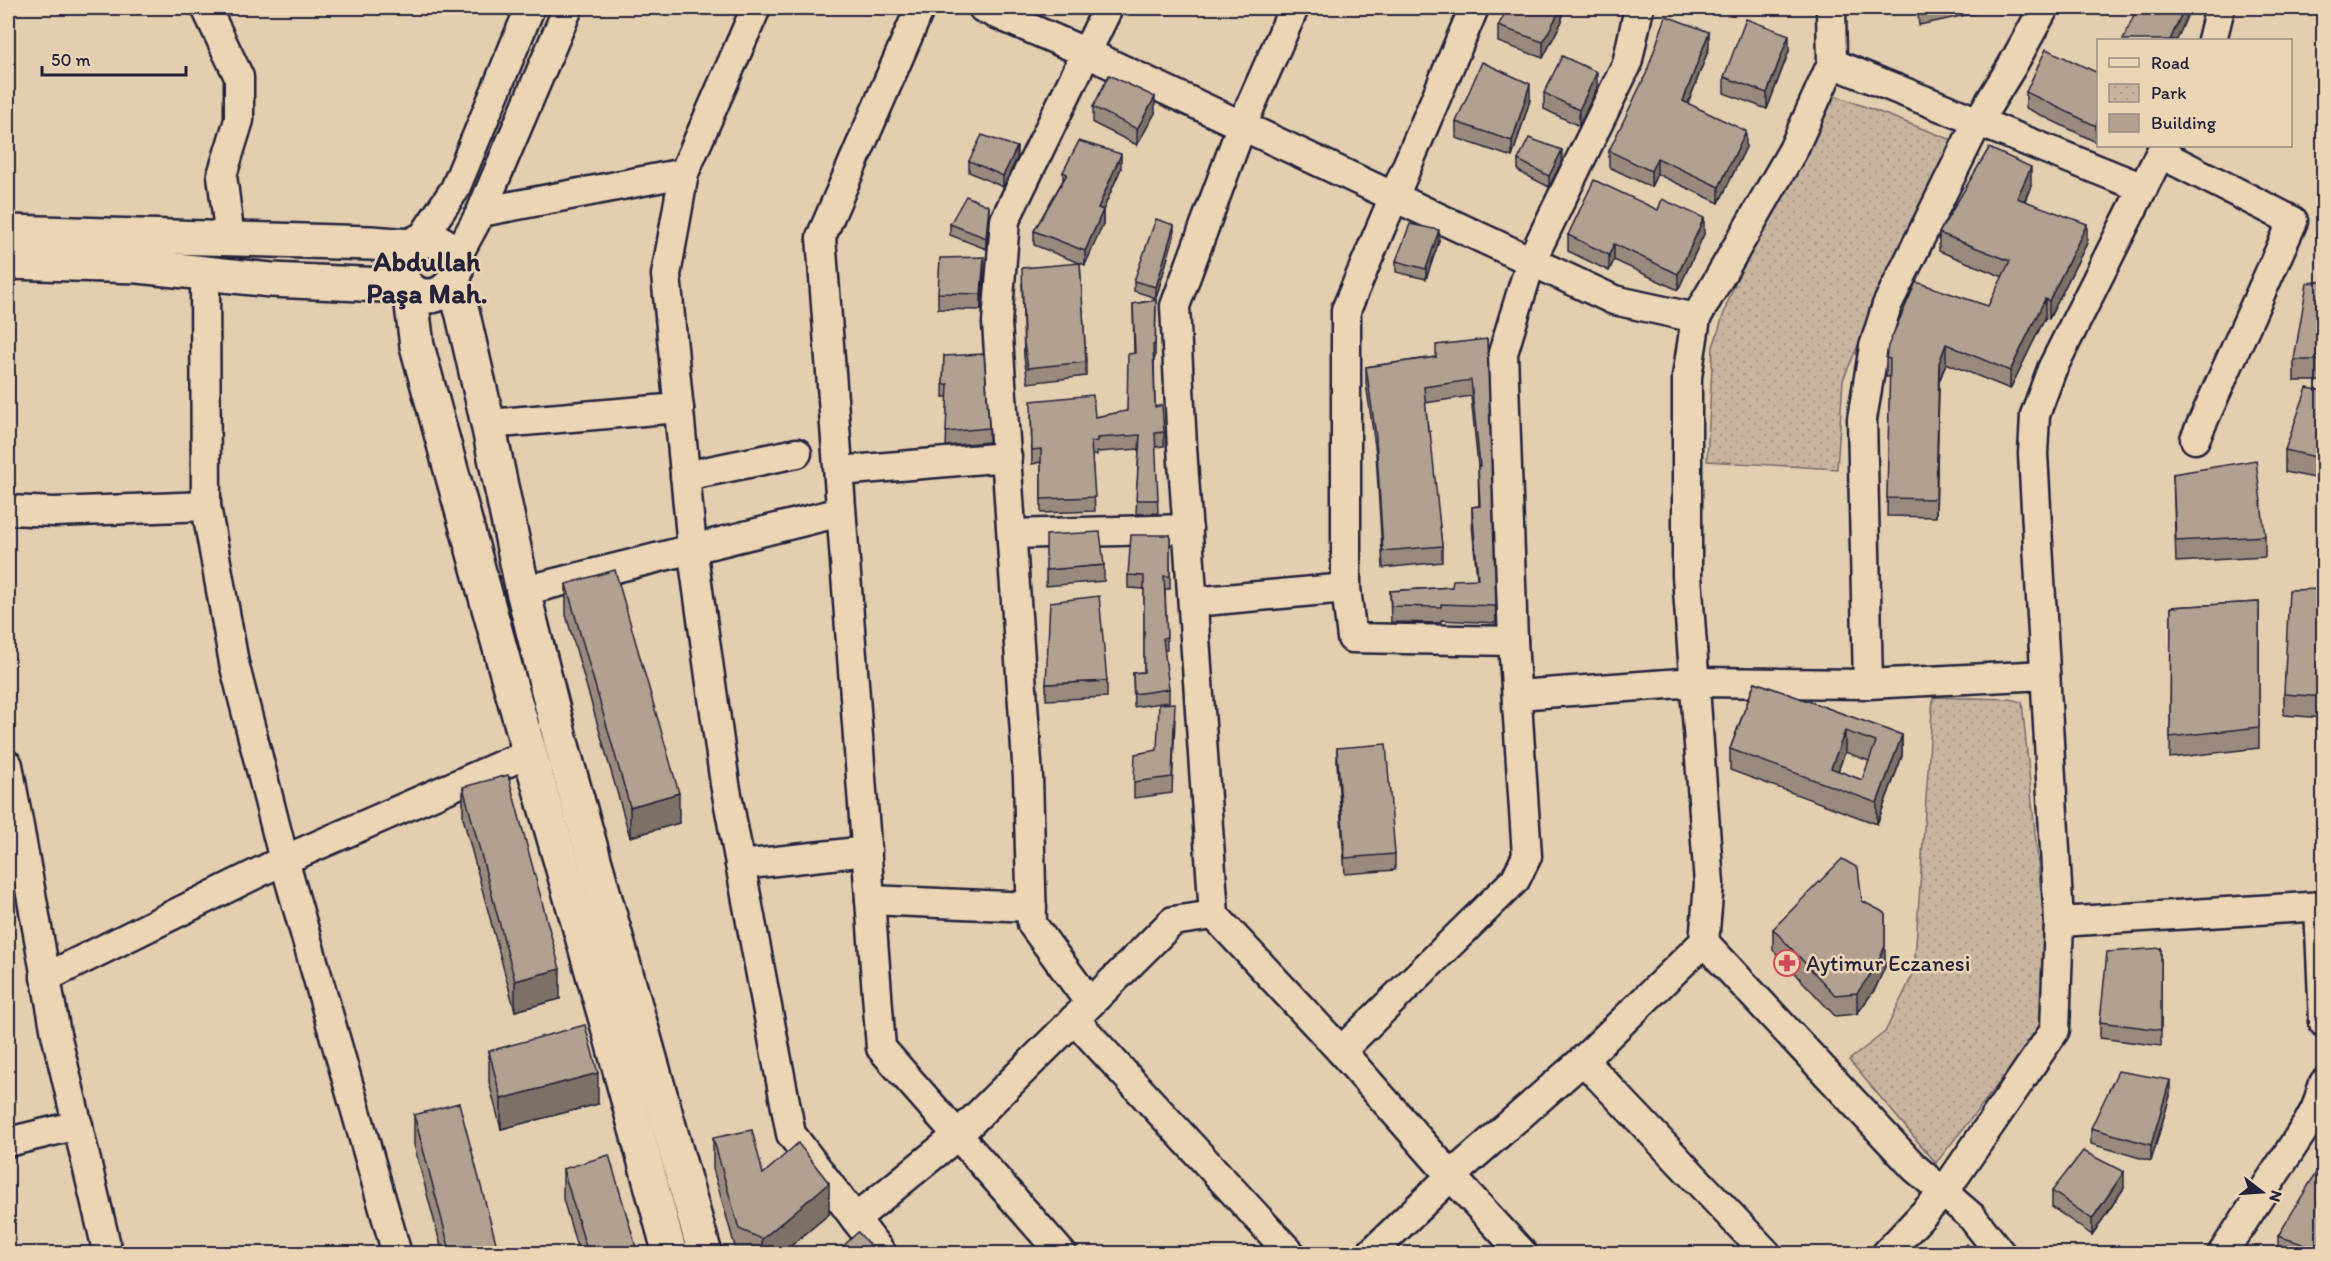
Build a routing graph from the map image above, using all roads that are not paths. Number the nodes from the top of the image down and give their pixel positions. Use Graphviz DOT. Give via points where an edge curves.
graph roads {
  1 [pos="206,8"];
  2 [pos="530,8"];
  3 [pos="568,8"];
  4 [pos="756,8"];
  5 [pos="920,8"];
  6 [pos="983,8"];
  7 [pos="1108,8"];
  8 [pos="1294,8"];
  9 [pos="1474,8"];
  10 [pos="1639,8"];
  11 [pos="1831,8"];
  12 [pos="2044,8"];
  13 [pos="2220,8"];
  14 [pos="2212,39"];
  15 [pos="1087,53"];
  16 [pos="1832,63"];
  17 [pos="1977,123"];
  18 [pos="1242,125"];
  19 [pos="2162,150"];
  20 [pos="684,173"];
  21 [pos="2143,188"];
  22 [pos="1393,196"];
  23 [pos="481,213"];
  24 [pos="8,232"];
  25 [pos="230,239"];
  26 [pos="415,244"];
  27 [pos="1531,261"];
  28 [pos="8,262"];
  29 [pos="454,271"];
  30 [pos="205,273"];
  31 [pos="408,288"];
  32 [pos="1696,318"];
  33 [pos="679,408"];
  34 [pos="488,423"];
  35 [pos="2195,439"];
  36 [pos="797,453"];
  37 [pos="1007,457"];
  38 [pos="839,471"];
  39 [pos="685,476"];
  40 [pos="206,507"];
  41 [pos="8,510"];
  42 [pos="842,512"];
  43 [pos="1188,529"];
  44 [pos="1012,534"];
  45 [pos="692,547"];
  46 [pos="1346,588"];
  47 [pos="522,591"];
  48 [pos="1193,602"];
  49 [pos="1513,641"];
  50 [pos="2045,675"];
  51 [pos="1695,682"];
  52 [pos="1868,684"];
  53 [pos="1517,695"];
  54 [pos="529,753"];
  55 [pos="8,765"];
  56 [pos="15,844"];
  57 [pos="867,851"];
  58 [pos="284,860"];
  59 [pos="740,865"];
  60 [pos="870,900"];
  61 [pos="2321,906"];
  62 [pos="1032,907"];
  63 [pos="1214,915"];
  64 [pos="2060,922"];
  65 [pos="1704,942"];
  66 [pos="45,978"];
  67 [pos="1082,1011"];
  68 [pos="2324,1023"];
  69 [pos="1341,1051"];
  70 [pos="1583,1060"];
  71 [pos="2324,1083"];
  72 [pos="78,1125"];
  73 [pos="958,1135"];
  74 [pos="8,1142"];
  75 [pos="1451,1176"];
  76 [pos="1944,1192"];
  77 [pos="855,1219"];
  78 [pos="108,1254"];
  79 [pos="397,1254"];
  80 [pos="670,1254"];
  81 [pos="705,1254"];
  82 [pos="882,1254"];
  83 [pos="1062,1254"];
  84 [pos="1291,1254"];
  85 [pos="1370,1254"];
  86 [pos="1523,1254"];
  87 [pos="1767,1254"];
  88 [pos="1886,1254"];
  89 [pos="2001,1254"];
  90 [pos="2222,1254"];
  1 -- 25 [label="street" via="239,77 239,120 222,175"];
  2 -- 26 [label="street" via="455,189"];
  3 -- 23 [label="street"];
  4 -- 20 [label="street"];
  5 -- 38 [label="street" via="821,237"];
  6 -- 15 [label="street"];
  7 -- 15 [label="street"];
  8 -- 18 [label="street"];
  9 -- 22 [label="street"];
  10 -- 27 [label="street" via="1627,64"];
  11 -- 16 [label="street"];
  12 -- 17 [label="street"];
  13 -- 14 [label="street"];
  15 -- 18 [label="street"];
  15 -- 37 [label="street" via="1005,220 997,323"];
  16 -- 17 [label="street"];
  16 -- 32 [label="street" via="1793,150"];
  17 -- 21 [label="street"];
  17 -- 52 [label="street" via="1887,305 1874,347 1862,418"];
  18 -- 22 [label="street"];
  18 -- 43 [label="street" via="1175,306"];
  19 -- 21 [label="street"];
  19 -- 35 [label="street" via="2293,221"];
  20 -- 23 [label="street"];
  20 -- 33 [label="street" via="666,275"];
  21 -- 50 [label="street" via="2052,369 2035,415 2033,454"];
  22 -- 27 [label="street"];
  22 -- 46 [label="street" via="1346,310"];
  23 -- 29 [label="street"];
  24 -- 25 [label="main road"];
  25 -- 26 [label="main road"];
  26 -- 29 [label="main road" via="431,240 441,244 450,251"];
  26 -- 31 [label="main road" via="403,255 400,265"];
  27 -- 32 [label="street" via="1614,300"];
  27 -- 49 [label="street" via="1503,353"];
  28 -- 30 [label="main road" via="138,266"];
  29 -- 31 [label="main road" via="446,290 436,296 425,297"];
  29 -- 34 [label="main road"];
  30 -- 31 [label="main road"];
  30 -- 40 [label="street"];
  31 -- 54 [label="main road" via="417,346"];
  32 -- 51 [label="street" via="1687,377 1687,576"];
  33 -- 34 [label="street"];
  33 -- 39 [label="street"];
  34 -- 47 [label="main road"];
  36 -- 39 [label="street"];
  37 -- 38 [label="street"];
  37 -- 44 [label="street"];
  38 -- 42 [label="street"];
  39 -- 45 [label="street"];
  40 -- 41 [label="street"];
  40 -- 58 [label="street" via="234,663"];
  42 -- 45 [label="street"];
  42 -- 57 [label="street"];
  43 -- 44 [label="street"];
  43 -- 48 [label="street"];
  44 -- 62 [label="street"];
  45 -- 47 [label="street"];
  45 -- 59 [label="street"];
  46 -- 48 [label="street"];
  46 -- 49 [label="street" via="1352,638"];
  47 -- 81 [label="main road"];
  48 -- 63 [label="street"];
  49 -- 53 [label="street"];
  50 -- 52 [label="street"];
  50 -- 64 [label="street"];
  51 -- 52 [label="street"];
  51 -- 53 [label="street"];
  51 -- 65 [label="street" via="1709,884"];
  53 -- 69 [label="street" via="1527,856 1515,880"];
  54 -- 58 [label="street"];
  54 -- 80 [label="main road"];
  55 -- 56 [label="street"];
  56 -- 66 [label="street"];
  57 -- 59 [label="street"];
  57 -- 60 [label="street"];
  58 -- 66 [label="street"];
  58 -- 79 [label="street"];
  59 -- 77 [label="street" via="791,1134"];
  60 -- 62 [label="street"];
  60 -- 73 [label="street" via="881,1048"];
  61 -- 64 [label="street"];
  61 -- 68 [label="street"];
  62 -- 67 [label="street" via="1032,924"];
  63 -- 67 [label="street" via="1173,921"];
  63 -- 69 [label="street"];
  64 -- 76 [label="street" via="2055,1030"];
  65 -- 70 [label="street"];
  65 -- 76 [label="street" via="1916,1168"];
  66 -- 72 [label="street"];
  67 -- 73 [label="street"];
  67 -- 84 [label="street"];
  69 -- 75 [label="street"];
  70 -- 75 [label="street"];
  70 -- 87 [label="street"];
  71 -- 90 [label="street" via="2308,1123"];
  72 -- 74 [label="street"];
  72 -- 78 [label="street"];
  73 -- 77 [label="street"];
  73 -- 83 [label="street"];
  75 -- 85 [label="street"];
  75 -- 86 [label="street"];
  76 -- 88 [label="street"];
  76 -- 89 [label="street" via="1972,1217"];
  77 -- 82 [label="street"];
}
